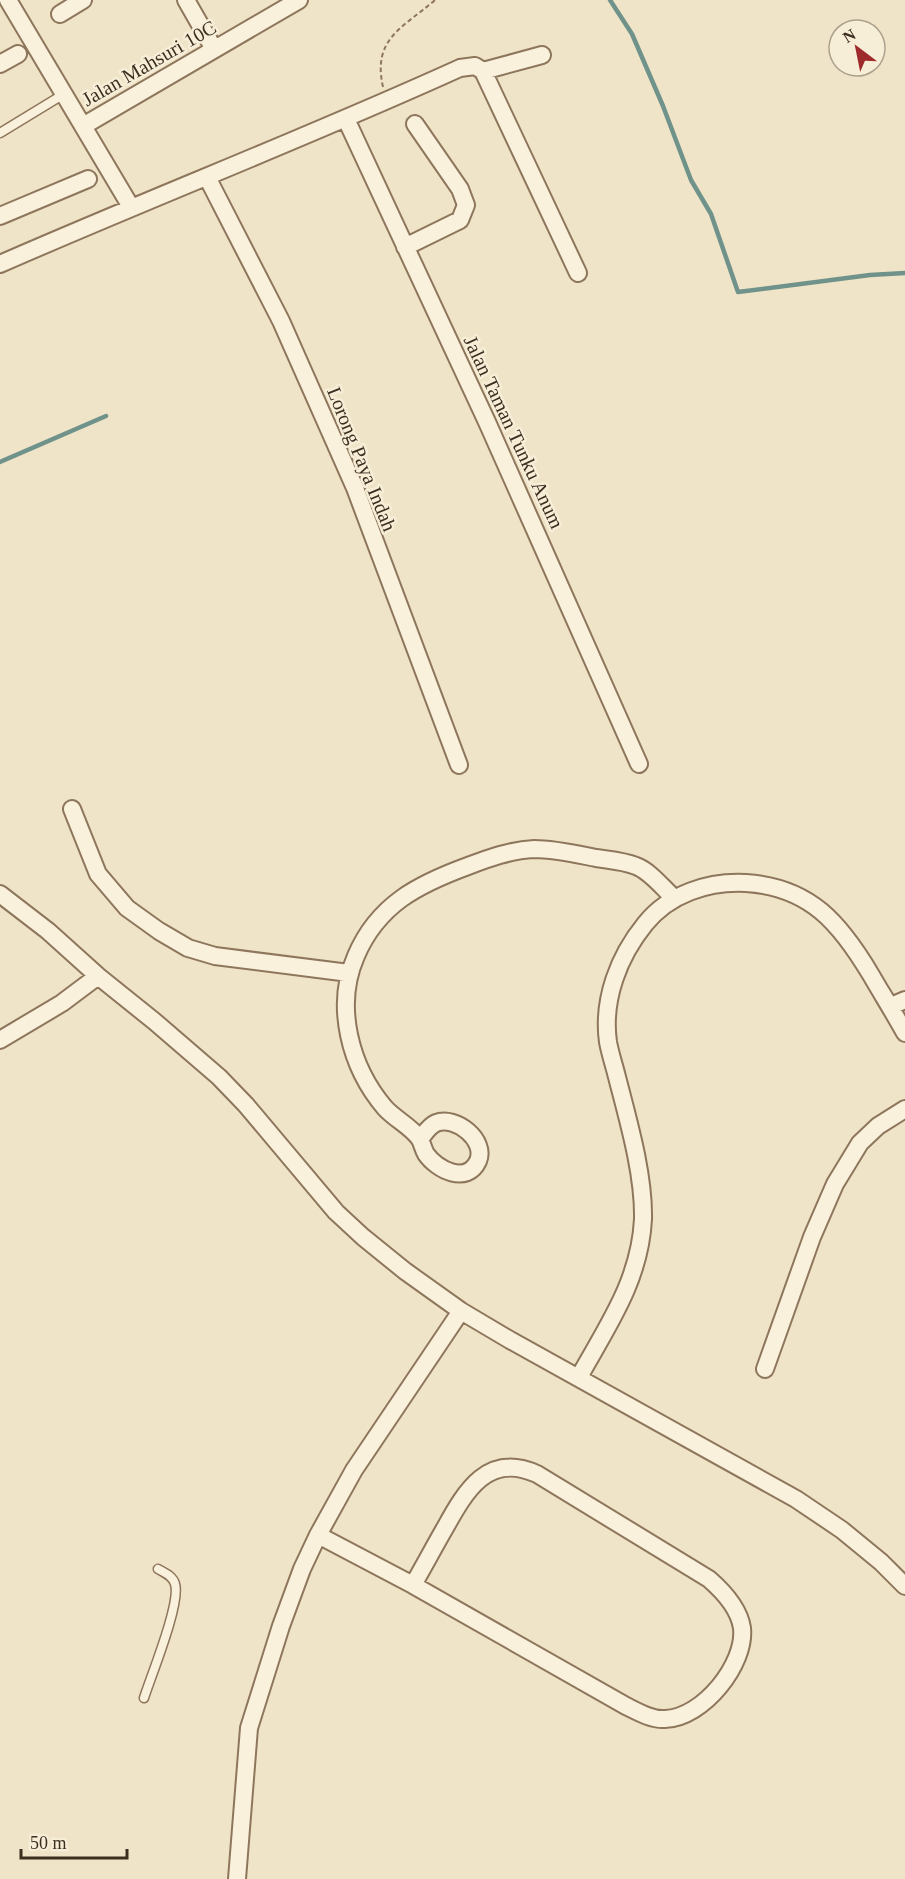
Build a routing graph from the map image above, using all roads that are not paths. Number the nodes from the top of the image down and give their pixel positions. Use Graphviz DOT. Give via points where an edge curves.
graph roads {
  1 [pos="8,0"];
  2 [pos="83,0"];
  3 [pos="186,0"];
  4 [pos="299,0"];
  5 [pos="60,14"];
  6 [pos="214,49"];
  7 [pos="18,54"];
  8 [pos="542,55"];
  9 [pos="0,64"];
  10 [pos="483,71"];
  11 [pos="64,94"];
  12 [pos="346,119"];
  13 [pos="415,123"];
  14 [pos="82,126"];
  15 [pos="0,133"];
  16 [pos="207,177"];
  17 [pos="88,179"];
  18 [pos="130,207"];
  19 [pos="0,216"];
  20 [pos="405,247"];
  21 [pos="0,264"];
  22 [pos="578,273"];
  23 [pos="639,764"];
  24 [pos="459,765"];
  25 [pos="72,809"];
  26 [pos="0,894"];
  27 [pos="674,898"];
  28 [pos="349,973"];
  29 [pos="98,976"];
  30 [pos="898,1003"];
  31 [pos="5,1032"];
  32 [pos="905,1033"];
  33 [pos="905,1109"];
  34 [pos="420,1138"];
  35 [pos="461,1311"];
  36 [pos="765,1369"];
  37 [pos="579,1377"];
  38 [pos="318,1535"];
  39 [pos="158,1569"];
  40 [pos="413,1585"];
  41 [pos="905,1586"];
  42 [pos="144,1698"];
  43 [pos="237,1879"];
  1 -- 11 [label="street"];
  2 -- 5 [label="street"];
  3 -- 6 [label="street"];
  4 -- 6 [label="street, Jalan Mahsuri 10C"];
  6 -- 14 [label="street, Jalan Mahsuri 10C"];
  7 -- 9 [label="street"];
  8 -- 10 [label="street"];
  10 -- 12 [label="street" via="475,66 460,68"];
  10 -- 22 [label="street"];
  11 -- 14 [label="street"];
  11 -- 15 [label="lane"];
  12 -- 16 [label="street"];
  12 -- 20 [label="street, Jalan Taman Tunku Anum"];
  13 -- 20 [label="street" via="460,189 466,205 460,220"];
  14 -- 18 [label="street"];
  16 -- 18 [label="street"];
  16 -- 24 [label="street, Lorong Paya Indah" via="281,321 355,488"];
  17 -- 19 [label="street"];
  18 -- 21 [label="street"];
  20 -- 23 [label="street, Jalan Taman Tunku Anum" via="488,422"];
  25 -- 28 [label="street" via="98,874 127,908 159,931 188,948 215,956"];
  26 -- 29 [label="street"];
  27 -- 28 [label="street" via="633,865 544,850 510,852 433,879 405,896 364,938"];
  27 -- 30 [label="street" via="727,882 760,884 794,894 842,929"];
  27 -- 37 [label="street" via="634,937 612,988 608,1041 631,1136 643,1221 632,1278"];
  28 -- 34 [label="street" via="348,1022 358,1067 384,1106"];
  29 -- 31 [label="street" via="62,1003"];
  29 -- 35 [label="street" via="219,1077 348,1224"];
  30 -- 32 [label="street"];
  33 -- 36 [label="street" via="860,1143 836,1184 812,1237"];
  35 -- 37 [label="street"];
  35 -- 38 [label="street" via="373,1440"];
  37 -- 41 [label="street" via="796,1499 843,1530"];
  38 -- 40 [label="street"];
  38 -- 43 [label="street" via="281,1626 249,1728"];
  39 -- 42 [label="lane" via="175,1582 176,1602"];
  40 -- 40 [label="street" via="466,1492 487,1473 517,1468 537,1474 709,1579 729,1598 740,1619 742,1643 728,1676 713,1695 686,1713 664,1719 626,1706"];
}
